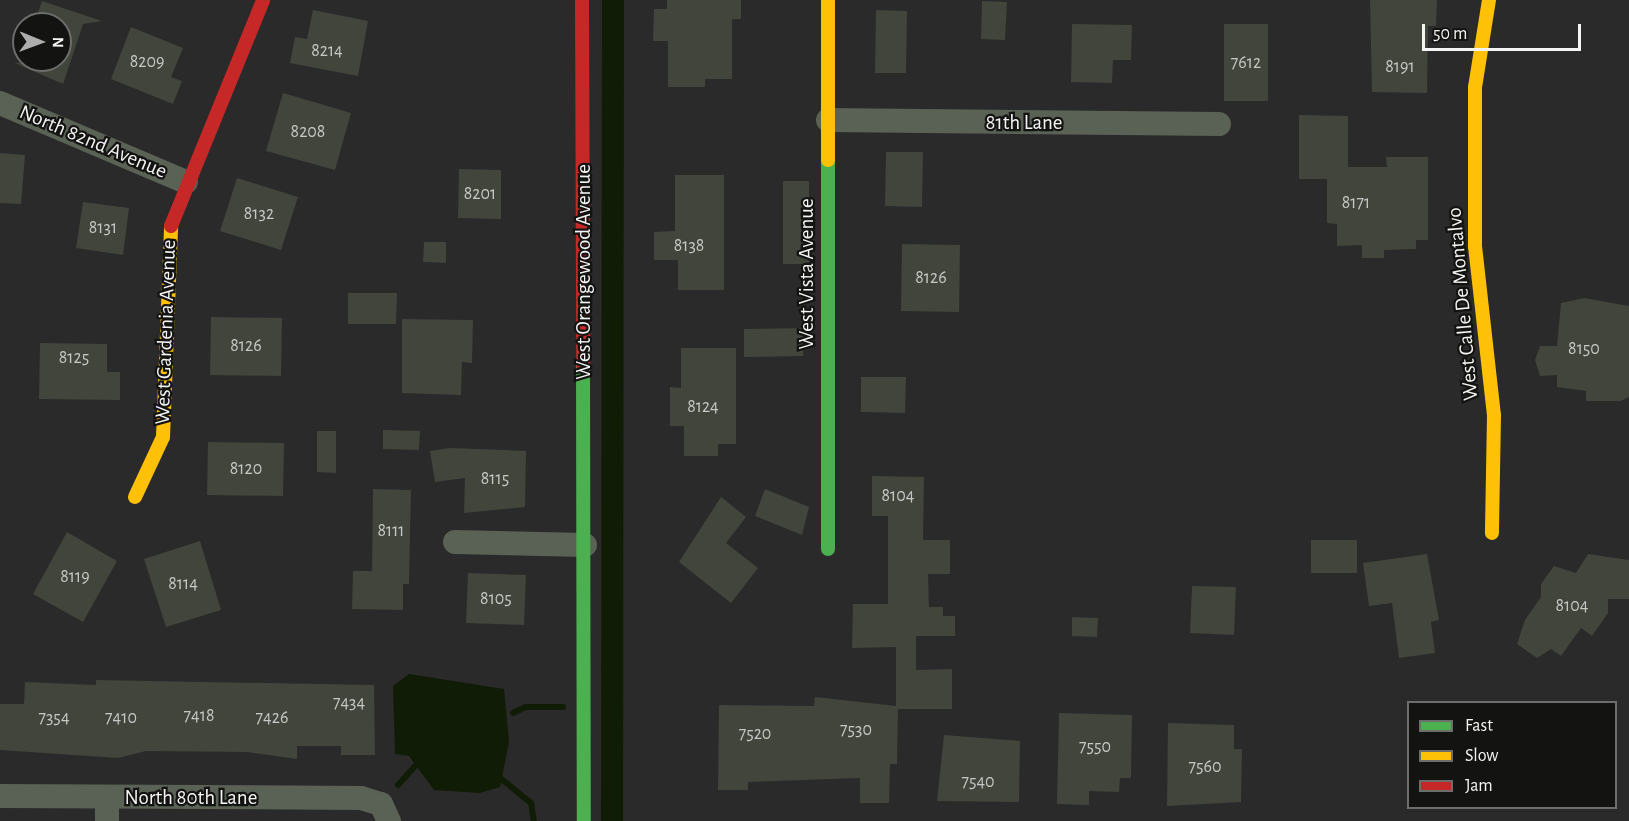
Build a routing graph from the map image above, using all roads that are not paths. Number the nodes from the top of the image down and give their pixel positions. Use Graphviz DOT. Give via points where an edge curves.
graph roads {
  1 [pos="263,0"];
  2 [pos="582,0"];
  3 [pos="828,0"];
  4 [pos="1489,0"];
  5 [pos="0,103"];
  6 [pos="828,120"];
  7 [pos="1219,124"];
  8 [pos="186,183"];
  9 [pos="135,497"];
  10 [pos="1492,533"];
  11 [pos="455,542"];
  12 [pos="585,545"];
  13 [pos="828,549"];
  14 [pos="0,796"];
  15 [pos="107,809"];
  16 [pos="385,812"];
  17 [pos="584,821"];
  1 -- 8 [label="street, West Gardenia Avenue" via="251,42"];
  2 -- 12 [label="street, West Orangewood Avenue"];
  3 -- 6 [label="street, West Vista Avenue"];
  4 -- 10 [label="street, West Calle De Montalvo" via="1474,87 1474,246 1494,415"];
  5 -- 8 [label="street, North 82nd Avenue"];
  6 -- 7 [label="street, 81th Lane"];
  6 -- 13 [label="street, West Vista Avenue"];
  8 -- 9 [label="street, West Gardenia Avenue" via="165,261 163,437"];
  11 -- 12 [label="street"];
  12 -- 17 [label="street, West Orangewood Avenue"];
  14 -- 15 [label="street, North 80th Lane"];
  15 -- 16 [label="street, North 80th Lane" via="360,798"];
}
